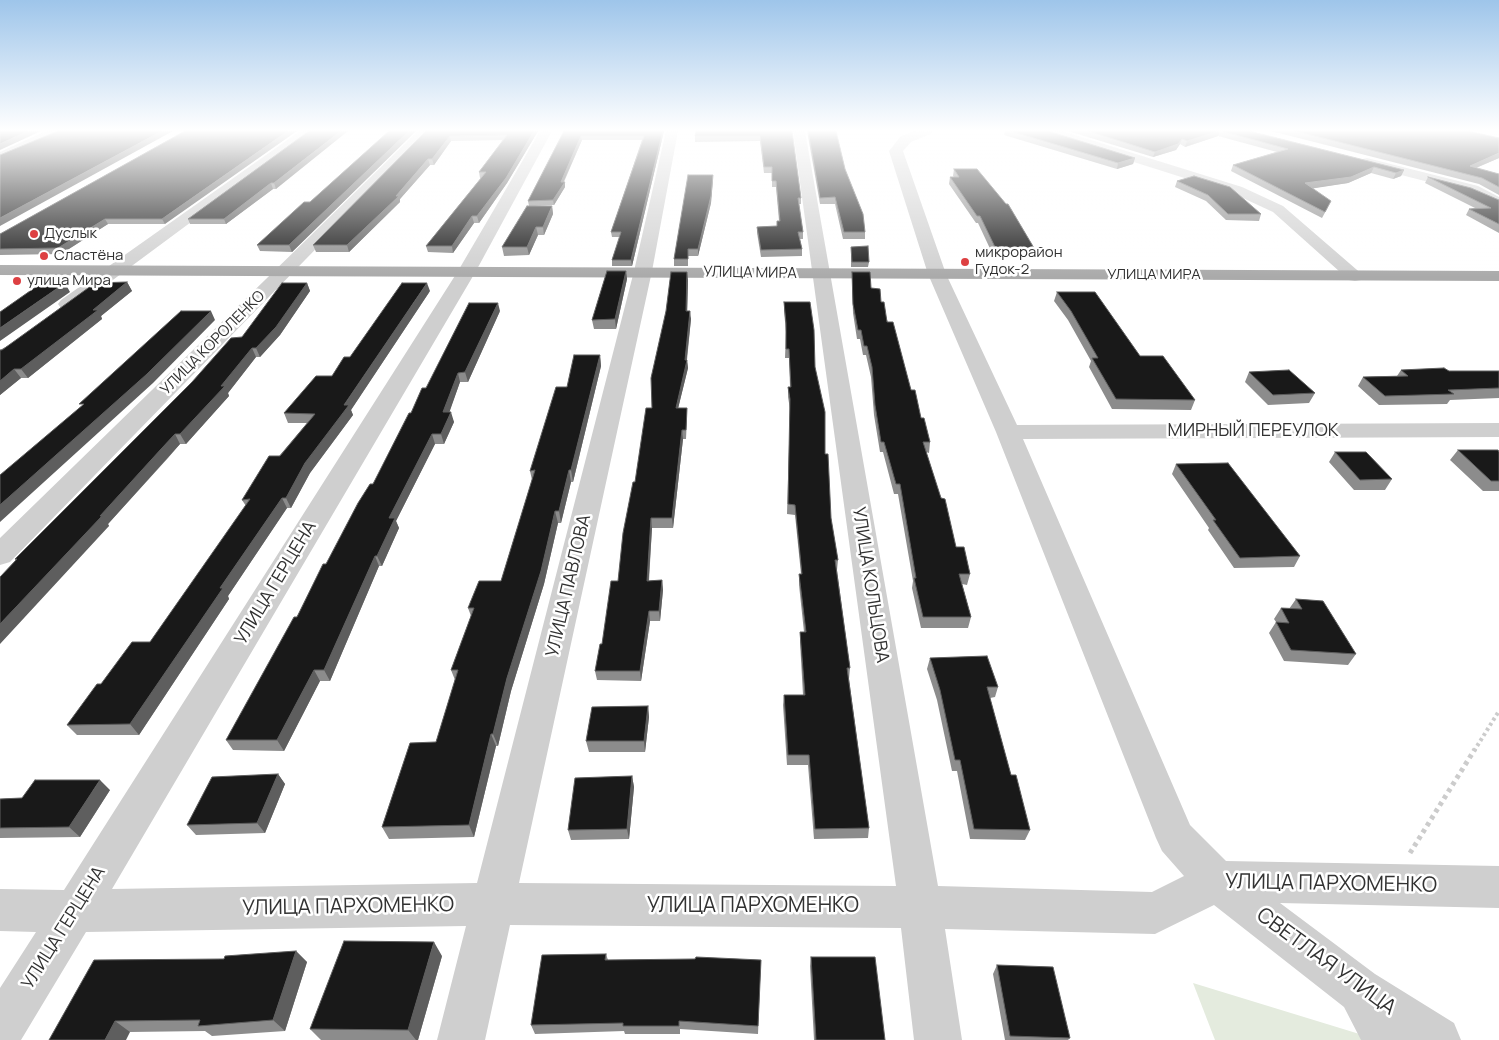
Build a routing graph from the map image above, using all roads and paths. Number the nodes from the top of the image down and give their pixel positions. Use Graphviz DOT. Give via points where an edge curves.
graph roads {
  1 [pos="241,180"];
  2 [pos="376,180"];
  3 [pos="519,180"];
  4 [pos="662,180"];
  5 [pos="807,180"];
  6 [pos="905,180"];
  7 [pos="1200,180"];
  8 [pos="1436,180"];
  9 [pos="1499,203"];
  10 [pos="0,270"];
  11 [pos="116,270"];
  12 [pos="286,270"];
  13 [pos="467,271"];
  14 [pos="643,271"];
  15 [pos="822,274"];
  16 [pos="937,274"];
  17 [pos="1355,276"];
  18 [pos="1499,276"];
  19 [pos="54,314"];
  20 [pos="1499,430"];
  21 [pos="1008,432"];
  22 [pos="0,555"];
  23 [pos="1499,711"];
  24 [pos="1217,881"];
  25 [pos="1390,885"];
  26 [pos="1499,887"];
  27 [pos="495,904"];
  28 [pos="920,907"];
  29 [pos="0,910"];
  30 [pos="75,911"];
  31 [pos="1359,990"];
  32 [pos="0,1030"];
  33 [pos="461,1040"];
  34 [pos="938,1040"];
  35 [pos="1387,1040"];
  36 [pos="1437,1040"];
  1 -- 11 [label="street"];
  2 -- 12 [label="street, УЛИЦА КОРОЛЕНКО"];
  3 -- 13 [label="street, УЛИЦА ГЕРЦЕНА"];
  4 -- 14 [label="street, УЛИЦА ПАВЛОВА"];
  5 -- 15 [label="street, УЛИЦА КОЛЬЦОВА"];
  6 -- 16 [label="street, СВЕТЛАЯ УЛИЦА"];
  7 -- 17 [label="street" via="1245,194 1278,210"];
  8 -- 9 [label="street" via="1473,189"];
  10 -- 11 [label="main road, УЛИЦА МИРА"];
  11 -- 12 [label="main road, УЛИЦА МИРА"];
  11 -- 19 [label="street"];
  12 -- 13 [label="main road, УЛИЦА МИРА"];
  12 -- 22 [label="street, УЛИЦА КОРОЛЕНКО"];
  13 -- 14 [label="main road, УЛИЦА МИРА"];
  13 -- 30 [label="street, УЛИЦА ГЕРЦЕНА"];
  14 -- 15 [label="main road, УЛИЦА МИРА"];
  14 -- 27 [label="street, УЛИЦА ПАВЛОВА"];
  15 -- 16 [label="main road, УЛИЦА МИРА"];
  15 -- 28 [label="street, УЛИЦА КОЛЬЦОВА"];
  16 -- 17 [label="main road, УЛИЦА МИРА"];
  16 -- 21 [label="street, СВЕТЛАЯ УЛИЦА"];
  17 -- 18 [label="main road, УЛИЦА МИРА"];
  20 -- 21 [label="street, МИРНЫЙ ПЕРЕУЛОК"];
  21 -- 24 [label="street, СВЕТЛАЯ УЛИЦА" via="1176,838"];
  23 -- 25 [label="path"];
  24 -- 25 [label="street, УЛИЦА ПАРХОМЕНКО"];
  24 -- 28 [label="street, УЛИЦА ПАРХОМЕНКО" via="1155,913"];
  24 -- 31 [label="street, СВЕТЛАЯ УЛИЦА"];
  25 -- 26 [label="street, УЛИЦА ПАРХОМЕНКО"];
  27 -- 28 [label="street, УЛИЦА ПАРХОМЕНКО"];
  27 -- 30 [label="street, УЛИЦА ПАРХОМЕНКО"];
  27 -- 33 [label="street, УЛИЦА ПАВЛОВА"];
  28 -- 34 [label="street, УЛИЦА КОЛЬЦОВА"];
  29 -- 30 [label="street, УЛИЦА ПАРХОМЕНКО"];
  30 -- 32 [label="street, УЛИЦА ГЕРЦЕНА"];
  31 -- 35 [label="street"];
  31 -- 36 [label="street, СВЕТЛАЯ УЛИЦА"];
}
